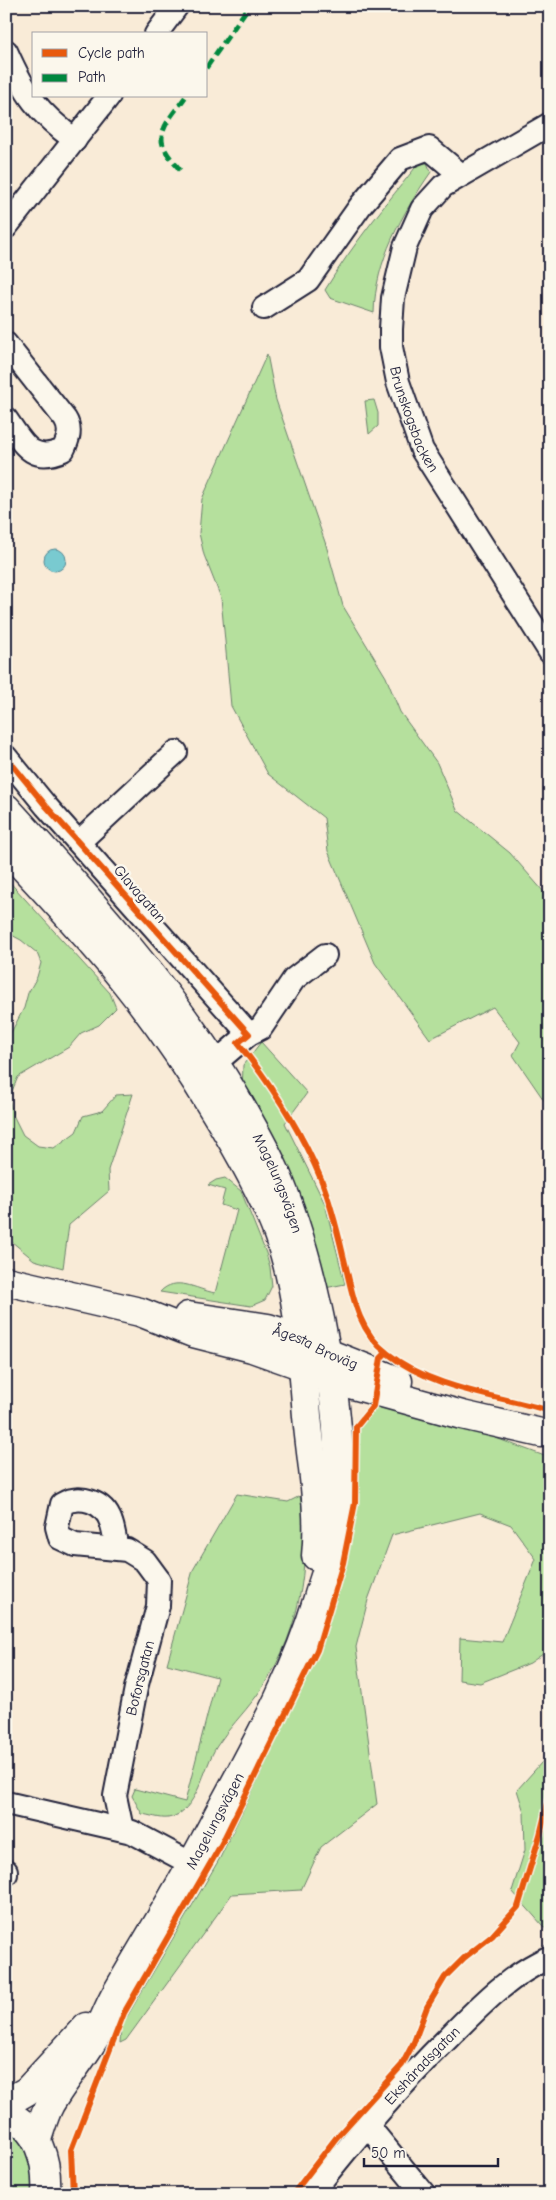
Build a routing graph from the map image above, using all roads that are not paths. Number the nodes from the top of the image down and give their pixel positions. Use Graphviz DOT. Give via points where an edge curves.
graph roads {
  1 [pos="177,6"];
  2 [pos="158,32"];
  3 [pos="6,51"];
  4 [pos="107,98"];
  5 [pos="550,124"];
  6 [pos="75,140"];
  7 [pos="460,175"];
  8 [pos="6,227"];
  9 [pos="264,308"];
  10 [pos="6,344"];
  11 [pos="6,419"];
  12 [pos="550,652"];
  13 [pos="176,752"];
  14 [pos="6,757"];
  15 [pos="6,808"];
  16 [pos="78,842"];
  17 [pos="6,848"];
  18 [pos="325,955"];
  19 [pos="249,1034"];
  20 [pos="215,1063"];
  21 [pos="6,1281"];
  22 [pos="140,1312"];
  23 [pos="302,1338"];
  24 [pos="303,1366"];
  25 [pos="329,1366"];
  26 [pos="545,1434"];
  27 [pos="117,1549"];
  28 [pos="307,1637"];
  29 [pos="6,1803"];
  30 [pos="122,1829"];
  31 [pos="192,1864"];
  32 [pos="550,1957"];
  33 [pos="113,1999"];
  34 [pos="6,2104"];
  35 [pos="6,2114"];
  36 [pos="368,2126"];
  37 [pos="37,2139"];
  38 [pos="46,2194"];
  39 [pos="311,2194"];
  40 [pos="424,2194"];
  1 -- 2 [label="street"];
  3 -- 6 [label="street" via="27,93 41,112"];
  4 -- 6 [label="street"];
  5 -- 7 [label="street, Brunskogsbacken"];
  6 -- 8 [label="street"];
  7 -- 9 [label="street" via="429,148 400,159 361,205 308,280"];
  7 -- 12 [label="street, Brunskogsbacken" via="443,186 422,209 405,246 394,298 393,359 422,450"];
  10 -- 11 [label="street" via="68,423 69,436 63,450 40,456 28,449"];
  13 -- 16 [label="street"];
  14 -- 16 [label="street, Glavagatan"];
  15 -- 20 [label="main road, Magelungsvägen" via="145,966"];
  16 -- 19 [label="street, Glavagatan"];
  17 -- 23 [label="main road, Magelungsvägen" via="126,983 183,1060 238,1149 278,1234"];
  18 -- 19 [label="street" via="294,979 261,1028"];
  19 -- 20 [label="street"];
  20 -- 25 [label="main road, Magelungsvägen" via="274,1169 297,1227 316,1298"];
  21 -- 22 [label="main road, Ågesta Broväg"];
  22 -- 23 [label="main road, Ågesta Broväg" via="196,1316 268,1328"];
  22 -- 24 [label="main road, Ågesta Broväg" via="192,1333 252,1348"];
  23 -- 24 [label="main road, Magelungsvägen"];
  23 -- 25 [label="main road, Ågesta Broväg"];
  24 -- 25 [label="main road, Ågesta Broväg"];
  24 -- 28 [label="main road, Magelungsvägen" via="318,1542"];
  25 -- 26 [label="main road, Ågesta Broväg" via="388,1378 468,1403"];
  25 -- 28 [label="main road, Magelungsvägen" via="337,1438 338,1496 330,1557"];
  27 -- 30 [label="street, Boforsgatan" via="126,1550 145,1561 159,1580 158,1606 136,1688 115,1796"];
  28 -- 31 [label="main road, Magelungsvägen" via="271,1714"];
  29 -- 30 [label="street"];
  30 -- 31 [label="street"];
  31 -- 33 [label="main road, Magelungsvägen"];
  32 -- 36 [label="street, Ekshäradsgatan" via="512,1978 478,2008 414,2072"];
  33 -- 34 [label="main road, Magelungsvägen" via="27,2091"];
  33 -- 37 [label="main road, Magelungsvägen" via="94,2039 48,2107"];
  35 -- 37 [label="main road" via="14,2117"];
  36 -- 39 [label="street, Ekshäradsgatan"];
  36 -- 40 [label="street"];
  37 -- 38 [label="main road" via="48,2172"];
}
